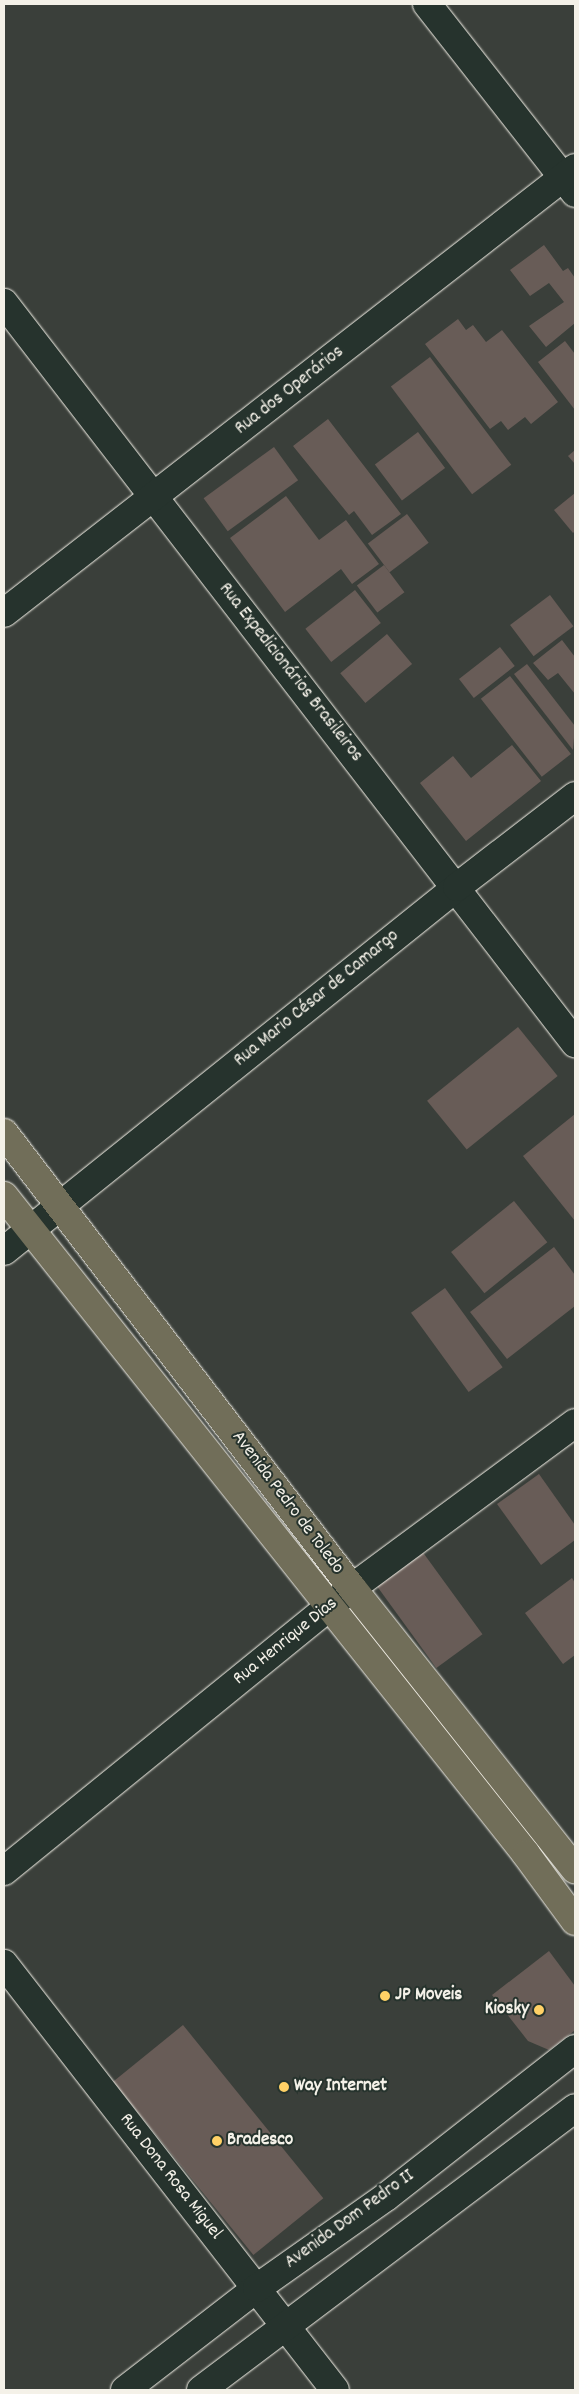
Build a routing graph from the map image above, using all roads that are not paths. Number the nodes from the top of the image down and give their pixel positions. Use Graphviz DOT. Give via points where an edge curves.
graph roads {
  1 [pos="426,4"];
  2 [pos="571,179"];
  3 [pos="4,303"];
  4 [pos="154,498"];
  5 [pos="4,613"];
  6 [pos="575,796"];
  7 [pos="456,887"];
  8 [pos="575,1042"];
  9 [pos="4,1133"];
  10 [pos="4,1196"];
  11 [pos="60,1204"];
  12 [pos="30,1230"];
  13 [pos="4,1251"];
  14 [pos="575,1423"];
  15 [pos="352,1588"];
  16 [pos="328,1608"];
  17 [pos="575,1870"];
  18 [pos="4,1871"];
  19 [pos="575,1921"];
  20 [pos="4,1964"];
  21 [pos="575,2049"];
  22 [pos="575,2108"];
  23 [pos="257,2288"];
  24 [pos="286,2326"];
  25 [pos="124,2390"];
  26 [pos="200,2390"];
  27 [pos="335,2390"];
  1 -- 2 [label="street"];
  2 -- 4 [label="street, Rua dos Operários"];
  3 -- 4 [label="street, Rua Expedicionários Brasileiros"];
  4 -- 5 [label="street, Rua dos Operários"];
  4 -- 7 [label="street, Rua Expedicionários Brasileiros"];
  6 -- 7 [label="street, Rua Mario César de Camargo"];
  7 -- 8 [label="street, Rua Expedicionários Brasileiros"];
  7 -- 11 [label="street, Rua Mario César de Camargo"];
  9 -- 11 [label="main road, Avenida Pedro de Toledo"];
  10 -- 12 [label="main road, Avenida Pedro de Toledo"];
  11 -- 12 [label="street, Rua Mario César de Camargo"];
  11 -- 15 [label="main road, Avenida Pedro de Toledo"];
  12 -- 13 [label="street, Rua Mario César de Camargo"];
  12 -- 16 [label="main road, Avenida Pedro de Toledo"];
  14 -- 15 [label="street, Rua Henrique Dias"];
  15 -- 16 [label="street, Rua Henrique Dias"];
  15 -- 17 [label="main road, Avenida Pedro de Toledo"];
  16 -- 18 [label="street, Rua Henrique Dias"];
  16 -- 19 [label="main road, Avenida Pedro de Toledo" via="526,1854"];
  20 -- 23 [label="street, Rua Dona Rosa Miguel"];
  21 -- 23 [label="street, Avenida Dom Pedro II" via="386,2196"];
  22 -- 24 [label="street"];
  23 -- 24 [label="street, Rua Dona Rosa Miguel"];
  23 -- 25 [label="street, Avenida Dom Pedro II"];
  24 -- 26 [label="street"];
  24 -- 27 [label="street, Rua Dona Rosa Miguel"];
}
